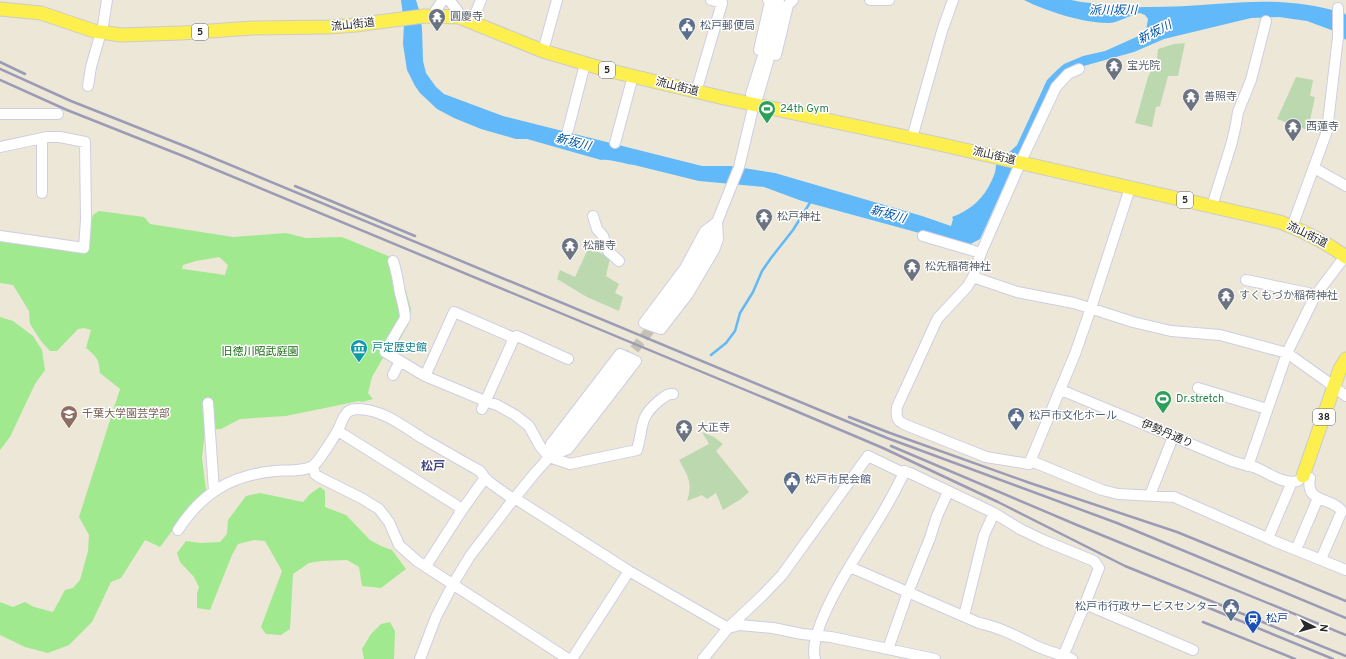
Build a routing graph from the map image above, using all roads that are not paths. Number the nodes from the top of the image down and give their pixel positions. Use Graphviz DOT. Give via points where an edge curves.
graph roads {
  1 [pos="107,0"];
  2 [pos="443,0"];
  3 [pos="449,0"];
  4 [pos="481,0"];
  5 [pos="557,0"];
  6 [pos="711,0"];
  7 [pos="768,0"];
  8 [pos="779,0"];
  9 [pos="793,0"];
  10 [pos="870,0"];
  11 [pos="889,0"];
  12 [pos="953,0"];
  13 [pos="15,5"];
  14 [pos="1340,7"];
  15 [pos="0,9"];
  16 [pos="427,16"];
  17 [pos="468,20"];
  18 [pos="1266,21"];
  19 [pos="101,32"];
  20 [pos="771,38"];
  21 [pos="1341,41"];
  22 [pos="543,51"];
  23 [pos="761,62"];
  24 [pos="586,64"];
  25 [pos="1079,69"];
  26 [pos="766,71"];
  27 [pos="633,76"];
  28 [pos="88,86"];
  29 [pos="696,92"];
  30 [pos="754,104"];
  31 [pos="0,114"];
  32 [pos="58,114"];
  33 [pos="568,130"];
  34 [pos="912,138"];
  35 [pos="42,139"];
  36 [pos="615,143"];
  37 [pos="0,147"];
  38 [pos="1019,162"];
  39 [pos="1314,168"];
  40 [pos="1345,183"];
  41 [pos="1130,188"];
  42 [pos="42,193"];
  43 [pos="1212,206"];
  44 [pos="593,216"];
  45 [pos="717,222"];
  46 [pos="1292,227"];
  47 [pos="0,236"];
  48 [pos="923,236"];
  49 [pos="981,253"];
  50 [pos="1346,256"];
  51 [pos="393,261"];
  52 [pos="619,261"];
  53 [pos="973,277"];
  54 [pos="1246,280"];
  55 [pos="1315,296"];
  56 [pos="1091,308"];
  57 [pos="657,321"];
  58 [pos="514,338"];
  59 [pos="1286,353"];
  60 [pos="568,359"];
  61 [pos="1346,359"];
  62 [pos="400,361"];
  63 [pos="625,361"];
  64 [pos="393,375"];
  65 [pos="425,376"];
  66 [pos="1346,377"];
  67 [pos="1198,388"];
  68 [pos="1061,390"];
  69 [pos="1340,392"];
  70 [pos="673,394"];
  71 [pos="208,403"];
  72 [pos="484,405"];
  73 [pos="1267,409"];
  74 [pos="338,431"];
  75 [pos="1173,437"];
  76 [pos="549,457"];
  77 [pos="1031,461"];
  78 [pos="313,466"];
  79 [pos="1248,466"];
  80 [pos="905,472"];
  81 [pos="485,478"];
  82 [pos="1302,479"];
  83 [pos="214,491"];
  84 [pos="948,492"];
  85 [pos="1150,495"];
  86 [pos="1318,498"];
  87 [pos="514,499"];
  88 [pos="462,510"];
  89 [pos="1343,510"];
  90 [pos="994,513"];
  91 [pos="178,530"];
  92 [pos="1264,537"];
  93 [pos="1296,550"];
  94 [pos="1321,559"];
  95 [pos="426,566"];
  96 [pos="850,567"];
  97 [pos="1346,570"];
  98 [pos="629,572"];
  99 [pos="452,584"];
  100 [pos="908,592"];
  101 [pos="1085,604"];
  102 [pos="964,616"];
  103 [pos="728,628"];
  104 [pos="817,635"];
  105 [pos="888,649"];
  106 [pos="1193,650"];
  107 [pos="1066,658"];
  108 [pos="420,659"];
  109 [pos="568,659"];
  110 [pos="572,659"];
  111 [pos="703,659"];
  112 [pos="815,659"];
  113 [pos="935,659"];
  1 -- 19 [label="street"];
  2 -- 16 [label="street"];
  3 -- 17 [label="street"];
  4 -- 17 [label="street"];
  5 -- 22 [label="street"];
  6 -- 29 [label="street" via="722,3"];
  7 -- 23 [label="street" via="770,2 758,54"];
  8 -- 20 [label="street"];
  9 -- 26 [label="street" via="788,5 776,56"];
  10 -- 11 [label="street"];
  12 -- 34 [label="street"];
  13 -- 15 [label="main road, 流山街道 / 5"];
  13 -- 19 [label="main road, 流山街道 / 5"];
  14 -- 21 [label="street"];
  16 -- 17 [label="main road, 流山街道 / 5"];
  16 -- 19 [label="main road, 流山街道 / 5" via="324,28 252,28 182,33"];
  17 -- 22 [label="main road, 流山街道 / 5"];
  18 -- 43 [label="street" via="1251,80 1238,112 1232,142"];
  19 -- 28 [label="street"];
  20 -- 23 [label="street"];
  20 -- 26 [label="street" via="773,44"];
  21 -- 39 [label="street" via="1327,131"];
  22 -- 24 [label="main road, 流山街道 / 5"];
  23 -- 30 [label="street" via="751,94"];
  24 -- 27 [label="main road, 流山街道 / 5"];
  24 -- 33 [label="street"];
  25 -- 38 [label="street" via="1068,74 1056,87"];
  26 -- 30 [label="street"];
  27 -- 29 [label="main road, 流山街道 / 5"];
  27 -- 36 [label="street"];
  29 -- 30 [label="main road, 流山街道 / 5"];
  30 -- 34 [label="main road, 流山街道 / 5"];
  30 -- 45 [label="street" via="739,167"];
  31 -- 32 [label="street" via="27,111"];
  34 -- 38 [label="main road, 流山街道 / 5"];
  35 -- 37 [label="street"];
  35 -- 42 [label="street"];
  35 -- 47 [label="street" via="60,137 85,142 84,248"];
  38 -- 41 [label="main road, 流山街道 / 5"];
  38 -- 49 [label="street"];
  39 -- 40 [label="street"];
  39 -- 46 [label="street"];
  41 -- 43 [label="main road, 流山街道 / 5"];
  41 -- 56 [label="street"];
  43 -- 46 [label="main road, 流山街道 / 5"];
  44 -- 52 [label="street" via="608,251"];
  45 -- 45 [label="street" via="705,231 685,268 644,323 661,329 688,294 714,250 718,238"];
  45 -- 57 [label="street" via="695,267"];
  46 -- 50 [label="main road, 流山街道 / 5"];
  48 -- 49 [label="street"];
  49 -- 53 [label="street"];
  50 -- 55 [label="street"];
  51 -- 62 [label="street" via="398,274 405,318 385,352"];
  53 -- 56 [label="street" via="1017,292"];
  53 -- 77 [label="street" via="938,318 906,385 896,416 902,423 986,457 1029,464"];
  54 -- 55 [label="street"];
  55 -- 59 [label="street"];
  56 -- 59 [label="street" via="1171,331 1220,335"];
  56 -- 68 [label="street"];
  58 -- 60 [label="street" via="517,336"];
  58 -- 65 [label="street" via="454,312"];
  58 -- 72 [label="street"];
  59 -- 69 [label="street"];
  59 -- 73 [label="street"];
  61 -- 69 [label="main road, 38" via="1340,370"];
  62 -- 64 [label="street"];
  62 -- 65 [label="street"];
  63 -- 76 [label="street"];
  65 -- 72 [label="street"];
  66 -- 69 [label="main road, 38"];
  67 -- 73 [label="street"];
  68 -- 75 [label="street, 伊勢丹通り"];
  68 -- 77 [label="street"];
  69 -- 82 [label="main road, 38"];
  70 -- 76 [label="street" via="668,394 649,409 637,450 570,464"];
  71 -- 83 [label="street"];
  72 -- 76 [label="street" via="507,410 522,419"];
  73 -- 79 [label="street"];
  74 -- 78 [label="street"];
  74 -- 81 [label="street" via="345,414 351,410 378,412 480,471"];
  74 -- 88 [label="street"];
  75 -- 79 [label="street, 伊勢丹通り"];
  75 -- 85 [label="street"];
  76 -- 76 [label="street" via="568,449 636,361 620,354 551,444"];
  76 -- 87 [label="street"];
  77 -- 85 [label="street" via="1102,490 1118,494"];
  78 -- 83 [label="street" via="244,476"];
  78 -- 95 [label="street" via="314,474 364,499 383,512 399,545"];
  79 -- 82 [label="street, 伊勢丹通り" via="1285,481"];
  80 -- 84 [label="street"];
  80 -- 96 [label="street"];
  80 -- 103 [label="street" via="868,456 782,575"];
  81 -- 87 [label="street"];
  81 -- 88 [label="street"];
  82 -- 86 [label="street"];
  82 -- 92 [label="street"];
  83 -- 91 [label="street" via="197,505"];
  84 -- 90 [label="street"];
  84 -- 100 [label="street"];
  85 -- 92 [label="street" via="1174,497"];
  86 -- 89 [label="street"];
  86 -- 93 [label="street"];
  87 -- 98 [label="street"];
  87 -- 99 [label="street"];
  88 -- 95 [label="street"];
  89 -- 94 [label="street"];
  90 -- 101 [label="street" via="1045,541 1094,561 1099,568"];
  90 -- 102 [label="street" via="984,535"];
  92 -- 93 [label="street"];
  93 -- 94 [label="street"];
  94 -- 97 [label="street"];
  95 -- 99 [label="street"];
  96 -- 100 [label="street"];
  96 -- 104 [label="street" via="839,584"];
  98 -- 103 [label="street"];
  98 -- 110 [label="street"];
  99 -- 108 [label="street"];
  99 -- 109 [label="street"];
  100 -- 102 [label="street"];
  100 -- 105 [label="street"];
  101 -- 106 [label="street"];
  101 -- 107 [label="street"];
  102 -- 107 [label="street"];
  103 -- 104 [label="street" via="740,625"];
  103 -- 111 [label="street"];
  104 -- 105 [label="street"];
  104 -- 112 [label="street" via="814,645"];
  105 -- 113 [label="street"];
}
